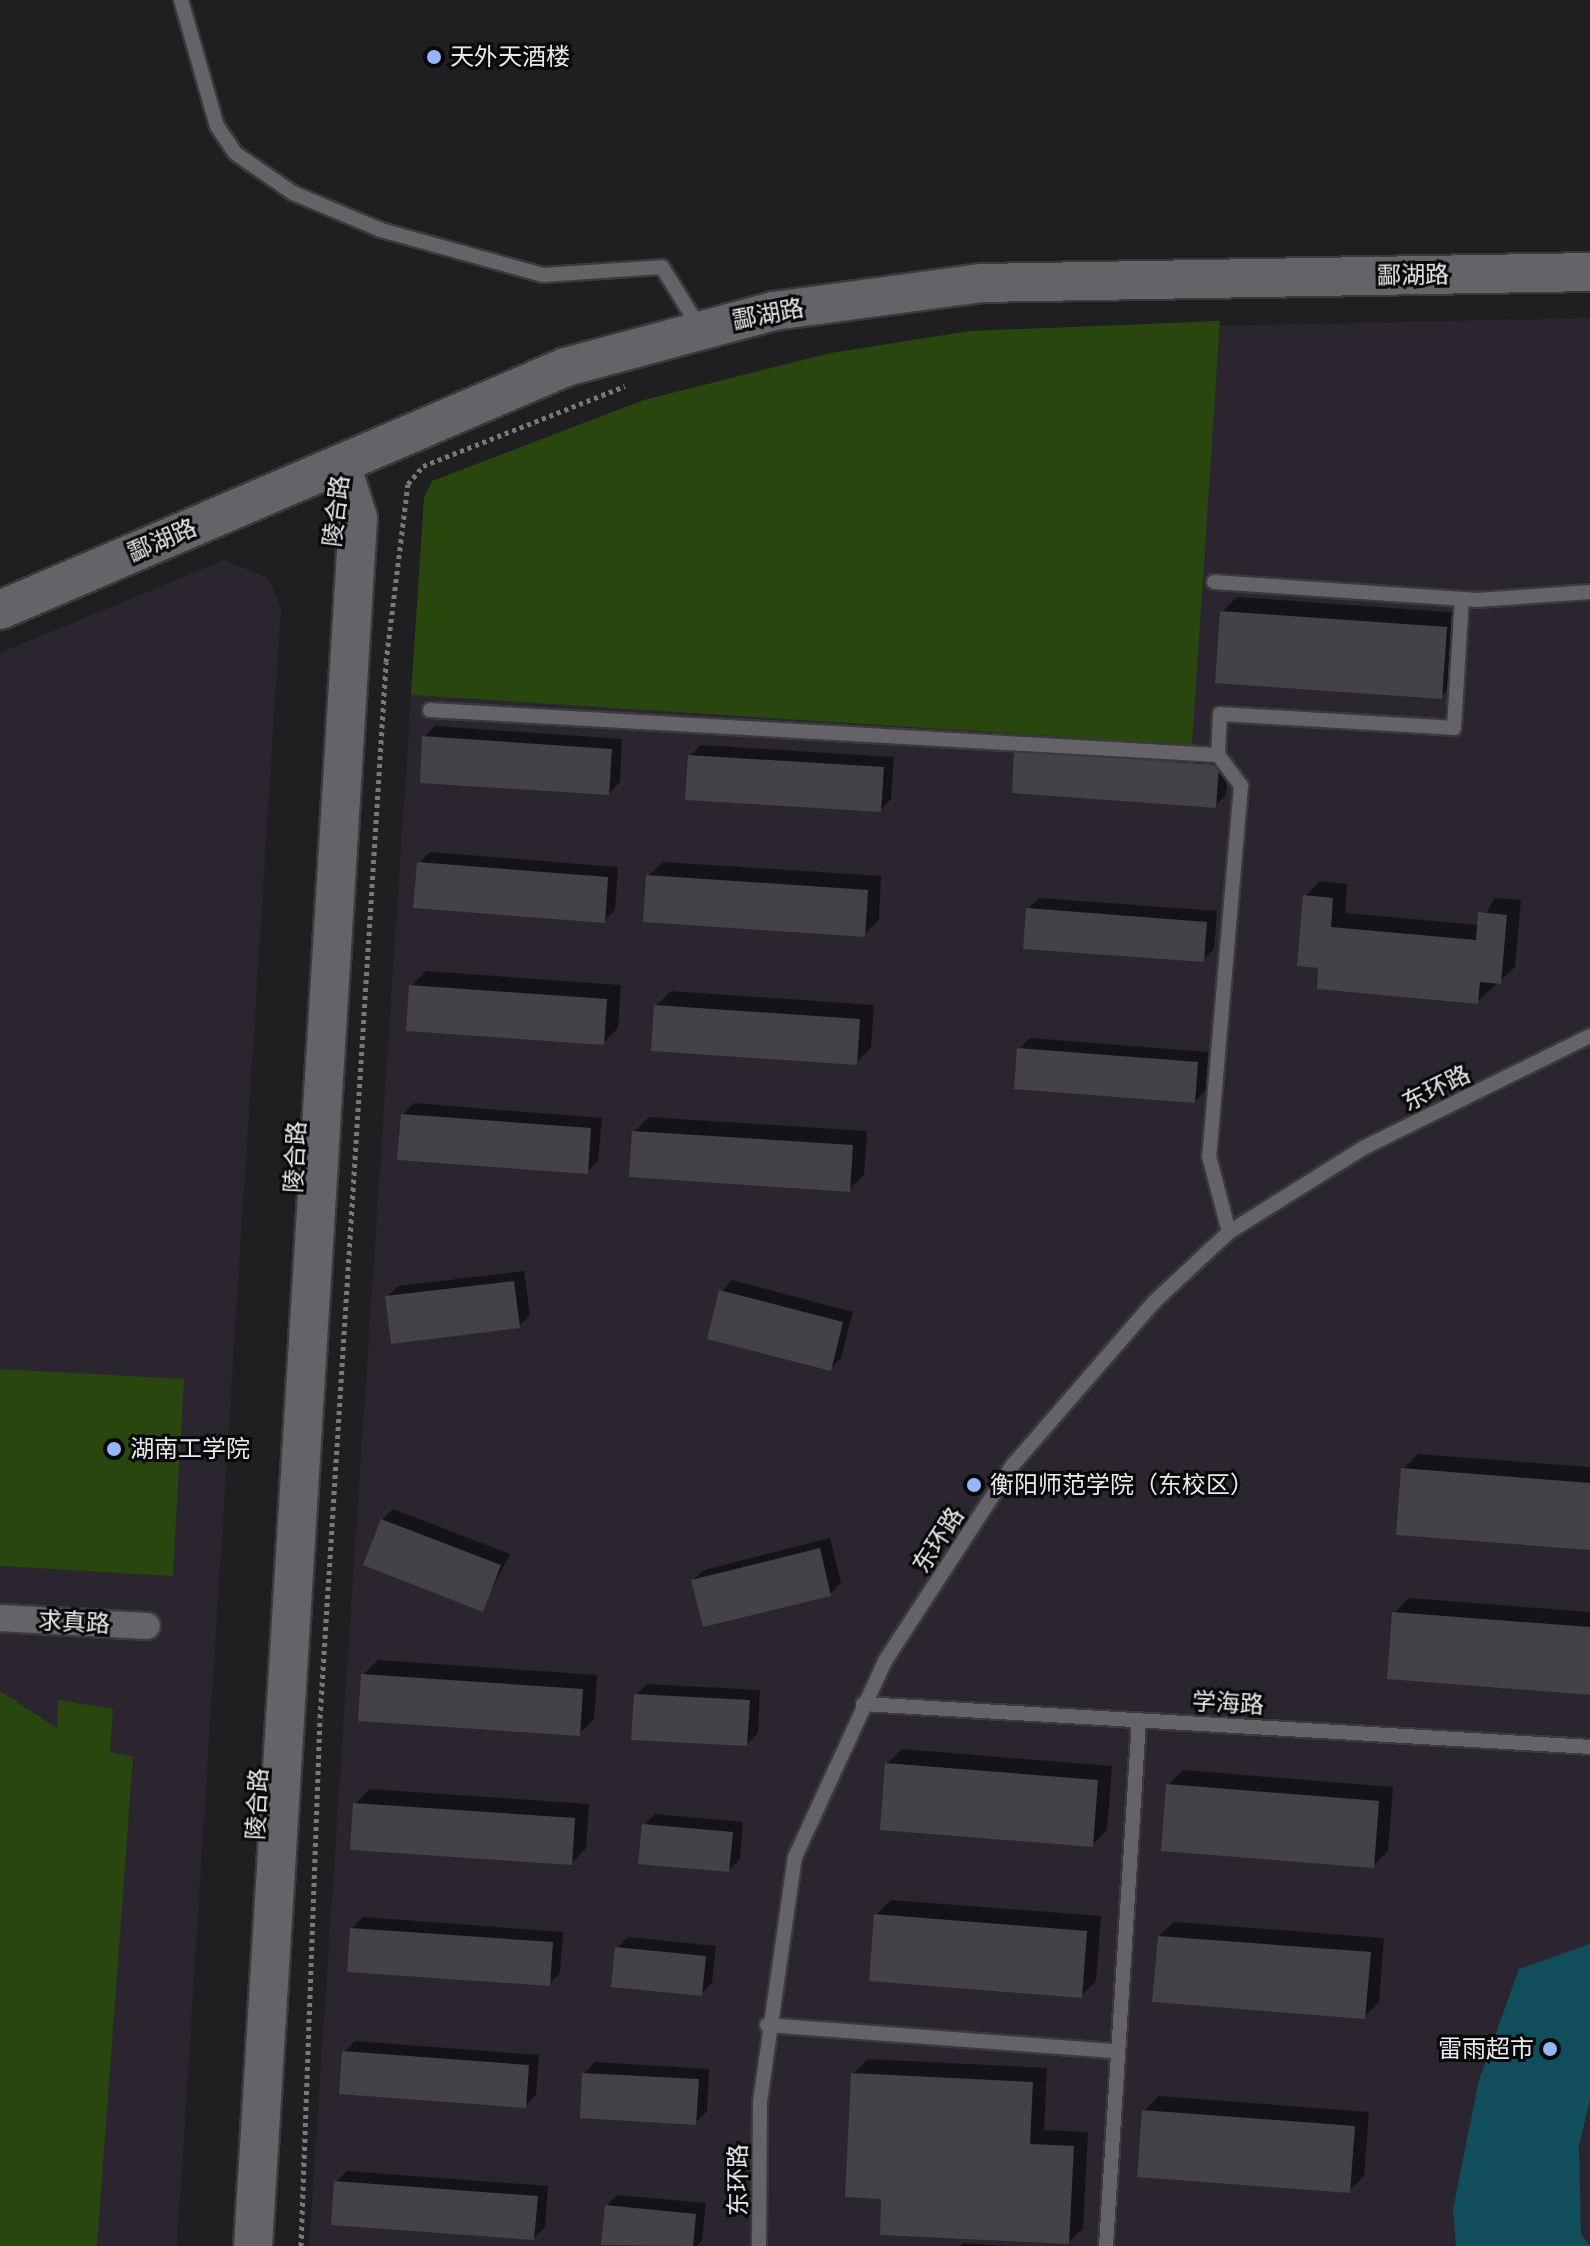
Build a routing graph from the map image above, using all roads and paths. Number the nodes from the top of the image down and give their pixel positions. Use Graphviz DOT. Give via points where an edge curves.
graph roads {
  1 [pos="181,0"];
  2 [pos="1590,272"];
  3 [pos="699,328"];
  4 [pos="630,384"];
  5 [pos="341,464"];
  6 [pos="1214,582"];
  7 [pos="1590,592"];
  8 [pos="1462,599"];
  9 [pos="0,610"];
  10 [pos="430,710"];
  11 [pos="1218,755"];
  12 [pos="1590,1036"];
  13 [pos="1229,1232"];
  14 [pos="0,1618"];
  15 [pos="147,1626"];
  16 [pos="863,1704"];
  17 [pos="1139,1720"];
  18 [pos="1590,1747"];
  19 [pos="767,2025"];
  20 [pos="1116,2051"];
  21 [pos="232,2246"];
  22 [pos="253,2246"];
  23 [pos="301,2246"];
  24 [pos="759,2246"];
  25 [pos="1106,2246"];
  1 -- 3 [label="lane" via="217,126 235,153 293,193 381,230 543,275 662,267"];
  2 -- 3 [label="street, 酃湖路" via="980,283"];
  3 -- 5 [label="street, 酃湖路" via="566,367"];
  4 -- 23 [label="path" via="423,466 408,484 386,662 320,1718"];
  5 -- 9 [label="street, 酃湖路"];
  5 -- 21 [label="street, 陵合路"];
  5 -- 22 [label="street, 陵合路" via="358,518"];
  6 -- 8 [label="lane"];
  7 -- 8 [label="lane"];
  8 -- 11 [label="lane" via="1454,728 1220,714"];
  10 -- 11 [label="lane"];
  11 -- 13 [label="lane" via="1241,786 1209,1156"];
  12 -- 13 [label="lane, 东环路" via="1365,1147"];
  13 -- 16 [label="lane, 东环路" via="1155,1301 1012,1466"];
  14 -- 15 [label="street, 求真路"];
  16 -- 17 [label="lane, 学海路"];
  16 -- 19 [label="lane, 东环路" via="795,1857"];
  17 -- 18 [label="lane, 学海路"];
  17 -- 20 [label="lane"];
  19 -- 20 [label="lane"];
  19 -- 24 [label="lane, 东环路"];
  20 -- 25 [label="lane"];
}
